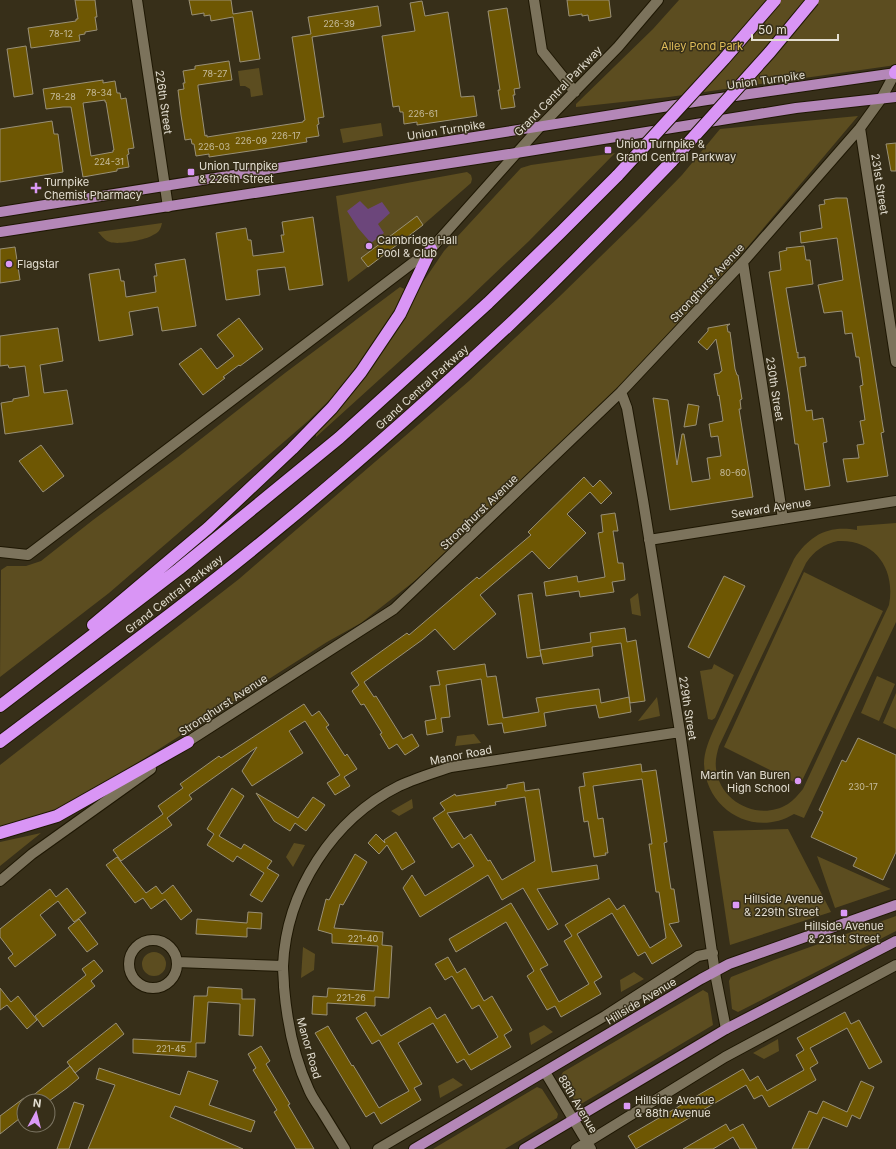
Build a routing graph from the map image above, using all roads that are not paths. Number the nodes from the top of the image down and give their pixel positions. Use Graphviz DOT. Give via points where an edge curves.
graph roads {
  1 [pos="137,0"];
  2 [pos="534,0"];
  3 [pos="658,0"];
  4 [pos="775,0"];
  5 [pos="813,0"];
  6 [pos="896,72"];
  7 [pos="575,92"];
  8 [pos="896,96"];
  9 [pos="881,99"];
  10 [pos="539,128"];
  11 [pos="860,128"];
  12 [pos="516,153"];
  13 [pos="164,186"];
  14 [pos="168,207"];
  15 [pos="0,212"];
  16 [pos="0,232"];
  17 [pos="431,249"];
  18 [pos="742,262"];
  19 [pos="896,362"];
  20 [pos="622,392"];
  21 [pos="896,501"];
  22 [pos="783,519"];
  23 [pos="649,540"];
  24 [pos="0,552"];
  25 [pos="0,705"];
  26 [pos="680,732"];
  27 [pos="0,742"];
  28 [pos="188,742"];
  29 [pos="0,832"];
  30 [pos="0,881"];
  31 [pos="896,905"];
  32 [pos="896,941"];
  33 [pos="713,953"];
  34 [pos="177,962"];
  35 [pos="896,964"];
  36 [pos="283,966"];
  37 [pos="714,973"];
  38 [pos="726,1029"];
  39 [pos="545,1072"];
  40 [pos="573,1120"];
  41 [pos="589,1146"];
  42 [pos="345,1149"];
  43 [pos="378,1149"];
  44 [pos="414,1149"];
  45 [pos="524,1149"];
  46 [pos="576,1149"];
  1 -- 13 [label="street, 226th Street"];
  2 -- 7 [label="street" via="542,51"];
  3 -- 7 [label="street, Grand Central Parkway" via="618,48"];
  4 -- 25 [label="highway, Grand Central Parkway, bridge" via="618,175 488,302 340,438 184,565"];
  5 -- 27 [label="highway, Grand Central Parkway, bridge" via="672,161 509,325 434,394 358,462 202,590"];
  6 -- 9 [label="street, Stronghurst Avenue"];
  6 -- 10 [label="main road, Union Turnpike"];
  7 -- 10 [label="street, Grand Central Parkway"];
  8 -- 9 [label="main road"];
  9 -- 11 [label="street, Stronghurst Avenue"];
  9 -- 12 [label="main road" via="796,108"];
  10 -- 12 [label="street, Grand Central Parkway"];
  10 -- 13 [label="main road, Union Turnpike"];
  11 -- 18 [label="street, Stronghurst Avenue"];
  11 -- 19 [label="street, 231st Street"];
  12 -- 14 [label="main road"];
  12 -- 17 [label="street, Grand Central Parkway"];
  13 -- 14 [label="street, 226th Street"];
  13 -- 15 [label="main road, Union Turnpike"];
  14 -- 16 [label="main road"];
  17 -- 24 [label="street, Grand Central Parkway" via="28,555"];
  17 -- 25 [label="highway" via="400,314 361,372 332,408 292,450 208,528"];
  18 -- 20 [label="street, Stronghurst Avenue"];
  18 -- 22 [label="street, 230th Street"];
  20 -- 23 [label="street, 229th Street" via="627,408"];
  20 -- 28 [label="street, Stronghurst Avenue" via="394,609"];
  21 -- 22 [label="street, Seward Avenue"];
  22 -- 23 [label="street, Seward Avenue"];
  23 -- 26 [label="street, 229th Street"];
  26 -- 33 [label="street, 229th Street"];
  26 -- 36 [label="street, Manor Road" via="450,767 398,786 352,819 324,851 298,898 287,935"];
  28 -- 29 [label="highway" via="57,816"];
  28 -- 30 [label="street, Stronghurst Avenue" via="32,854"];
  31 -- 37 [label="main road, Hillside Avenue" via="729,964"];
  32 -- 38 [label="main road"];
  33 -- 37 [label="street, 229th Street"];
  33 -- 43 [label="street, Hillside Avenue" via="698,956 605,1016"];
  34 -- 34 [label="street" via="172,979 165,985 148,988 133,978 128,961 137,945 153,939 170,946"];
  34 -- 36 [label="street"];
  35 -- 41 [label="street" via="725,1056"];
  36 -- 42 [label="street, Manor Road" via="286,1008 300,1069 309,1091"];
  37 -- 38 [label="street, 229th Street"];
  37 -- 39 [label="main road, Hillside Avenue"];
  38 -- 40 [label="main road"];
  39 -- 40 [label="street, 88th Avenue"];
  39 -- 44 [label="main road, Hillside Avenue"];
  40 -- 41 [label="street, 88th Avenue"];
  40 -- 45 [label="main road"];
  41 -- 46 [label="street"];
}
